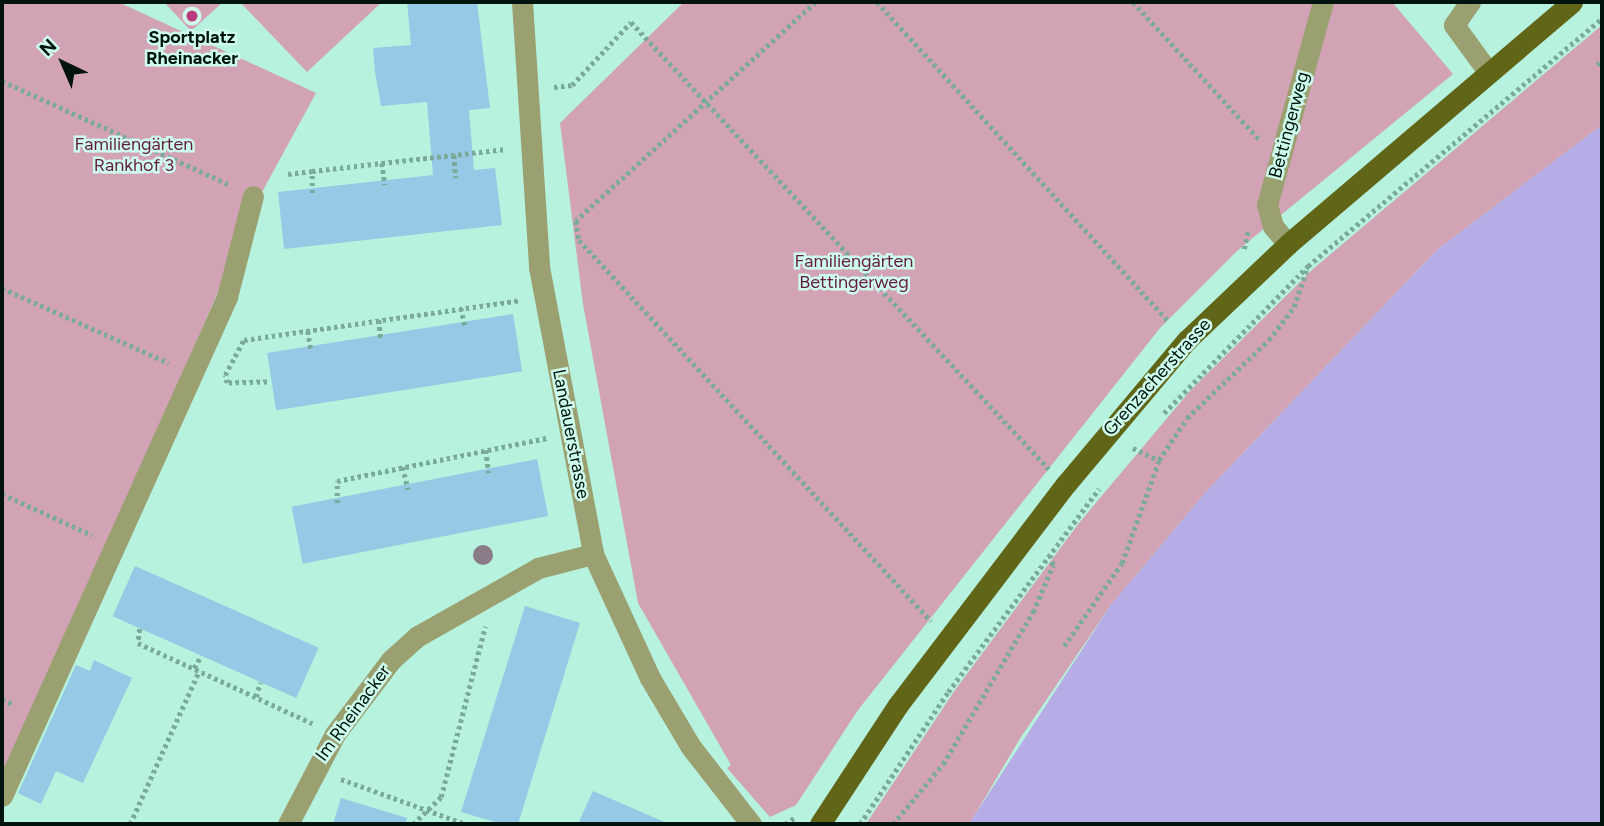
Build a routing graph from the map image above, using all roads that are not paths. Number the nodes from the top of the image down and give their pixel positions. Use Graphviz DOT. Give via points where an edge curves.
graph roads {
  1 [pos="522,2"];
  2 [pos="1323,2"];
  3 [pos="1470,2"];
  4 [pos="1572,2"];
  5 [pos="1489,73"];
  6 [pos="253,196"];
  7 [pos="1288,244"];
  8 [pos="593,554"];
  9 [pos="2,796"];
  10 [pos="288,824"];
  11 [pos="751,824"];
  12 [pos="820,824"];
  1 -- 8 [label="street, Landauerstrasse" via="545,296"];
  2 -- 7 [label="street, Bettingerweg" via="1266,205 1273,226"];
  3 -- 5 [label="street" via="1454,25"];
  4 -- 5 [label="main road, Grenzacherstrasse"];
  5 -- 7 [label="main road, Grenzacherstrasse"];
  6 -- 9 [label="street" via="227,297"];
  7 -- 12 [label="main road, Grenzacherstrasse" via="1187,340 1066,484 898,705"];
  8 -- 10 [label="street, Im Rheinacker" via="538,568 503,584 418,636 391,660 335,734"];
  8 -- 11 [label="street, Landauerstrasse" via="657,690 691,747"];
}
